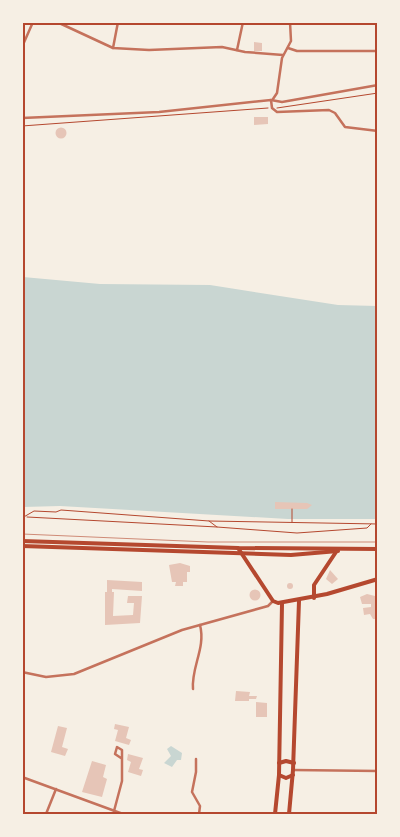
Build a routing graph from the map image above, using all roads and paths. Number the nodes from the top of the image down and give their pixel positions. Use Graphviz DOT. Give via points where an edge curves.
graph roads {
  1 [pos="33,22"];
  2 [pos="57,22"];
  3 [pos="118,22"];
  4 [pos="244,22"];
  5 [pos="290,22"];
  6 [pos="22,47"];
  7 [pos="113,48"];
  8 [pos="288,48"];
  9 [pos="237,50"];
  10 [pos="378,51"];
  11 [pos="283,55"];
  12 [pos="377,85"];
  13 [pos="378,93"];
  14 [pos="271,100"];
  15 [pos="272,108"];
  16 [pos="22,118"];
  17 [pos="22,126"];
  18 [pos="378,131"];
  19 [pos="292,509"];
  20 [pos="26,517"];
  21 [pos="22,518"];
  22 [pos="209,521"];
  23 [pos="292,522"];
  24 [pos="372,524"];
  25 [pos="378,524"];
  26 [pos="217,527"];
  27 [pos="22,541"];
  28 [pos="22,546"];
  29 [pos="378,549"];
  30 [pos="239,550"];
  31 [pos="346,550"];
  32 [pos="336,552"];
  33 [pos="378,579"];
  34 [pos="314,598"];
  35 [pos="273,601"];
  36 [pos="299,601"];
  37 [pos="282,604"];
  38 [pos="200,626"];
  39 [pos="22,672"];
  40 [pos="192,689"];
  41 [pos="121,758"];
  42 [pos="196,759"];
  43 [pos="279,763"];
  44 [pos="294,763"];
  45 [pos="378,771"];
  46 [pos="293,773"];
  47 [pos="279,775"];
  48 [pos="22,777"];
  49 [pos="56,789"];
  50 [pos="114,811"];
  51 [pos="46,814"];
  52 [pos="123,814"];
  53 [pos="199,814"];
  54 [pos="274,814"];
  55 [pos="289,814"];
  1 -- 6 [label="street"];
  2 -- 7 [label="street"];
  3 -- 7 [label="street"];
  4 -- 9 [label="street"];
  5 -- 8 [label="street"];
  7 -- 9 [label="street"];
  8 -- 10 [label="street" via="297,51"];
  8 -- 11 [label="street"];
  9 -- 11 [label="street"];
  11 -- 14 [label="street" via="276,96"];
  12 -- 14 [label="street" via="282,102"];
  13 -- 15 [label="path"];
  14 -- 15 [label="street"];
  14 -- 16 [label="street" via="159,112"];
  15 -- 17 [label="path"];
  15 -- 18 [label="street" via="277,112 329,110 336,113 345,127"];
  19 -- 23 [label="path"];
  20 -- 21 [label="path"];
  20 -- 22 [label="path" via="34,511 62,510"];
  20 -- 26 [label="path"];
  22 -- 24 [label="path"];
  22 -- 26 [label="path"];
  24 -- 25 [label="path"];
  24 -- 26 [label="path" via="367,528 297,533"];
  27 -- 30 [label="main road"];
  28 -- 30 [label="main road"];
  29 -- 31 [label="main road"];
  30 -- 31 [label="main road"];
  30 -- 32 [label="main road" via="286,554"];
  30 -- 35 [label="main road"];
  31 -- 32 [label="main road"];
  32 -- 34 [label="main road" via="314,585"];
  33 -- 34 [label="main road"];
  34 -- 36 [label="main road"];
  35 -- 37 [label="main road"];
  35 -- 38 [label="street" via="268,606"];
  36 -- 37 [label="main road"];
  36 -- 44 [label="main road"];
  37 -- 43 [label="main road"];
  38 -- 39 [label="street" via="179,631 87,670 59,677"];
  38 -- 40 [label="street" via="203,640"];
  41 -- 41 [label="street" via="122,750 116,747 114,754"];
  41 -- 50 [label="street" via="122,781"];
  42 -- 53 [label="street" via="192,792 200,806"];
  43 -- 44 [label="main road"];
  43 -- 47 [label="main road"];
  44 -- 46 [label="main road"];
  45 -- 46 [label="street"];
  46 -- 47 [label="main road" via="286,778"];
  46 -- 55 [label="main road"];
  47 -- 54 [label="main road"];
  48 -- 49 [label="street"];
  49 -- 50 [label="street"];
  49 -- 51 [label="street"];
  50 -- 52 [label="street"];
}
